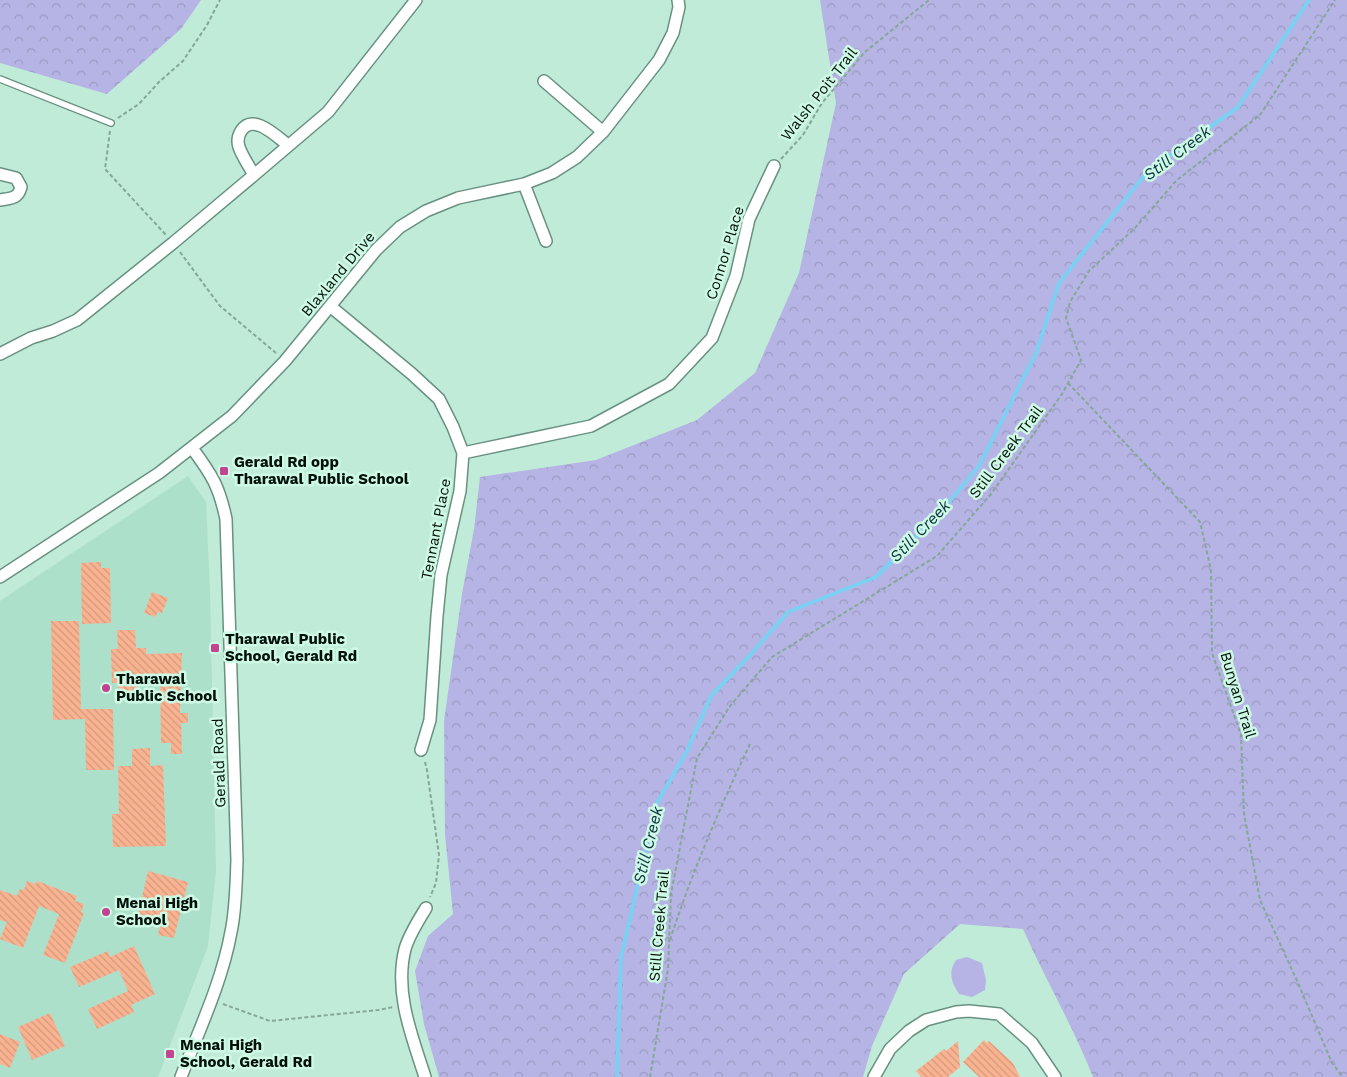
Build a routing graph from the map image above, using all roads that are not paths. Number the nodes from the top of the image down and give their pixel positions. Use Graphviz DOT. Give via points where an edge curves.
graph roads {
  1 [pos="416,0"];
  2 [pos="678,0"];
  3 [pos="0,79"];
  4 [pos="544,81"];
  5 [pos="111,123"];
  6 [pos="602,132"];
  7 [pos="288,145"];
  8 [pos="774,166"];
  9 [pos="0,174"];
  10 [pos="254,175"];
  11 [pos="524,184"];
  12 [pos="0,200"];
  13 [pos="546,241"];
  14 [pos="330,306"];
  15 [pos="0,354"];
  16 [pos="192,448"];
  17 [pos="463,453"];
  18 [pos="0,577"];
  19 [pos="421,750"];
  20 [pos="426,908"];
  21 [pos="180,1077"];
  22 [pos="425,1077"];
  23 [pos="874,1077"];
  24 [pos="1055,1077"];
  1 -- 7 [label="street" via="328,112"];
  2 -- 6 [label="street, Blaxland Drive" via="672,33 659,60"];
  3 -- 5 [label="lane"];
  4 -- 6 [label="street"];
  6 -- 11 [label="street, Blaxland Drive" via="577,157 552,173"];
  7 -- 10 [label="street"];
  7 -- 10 [label="street" via="259,125 243,128 238,144"];
  8 -- 17 [label="street, Connor Place" via="749,219 736,276 712,338 669,384 591,426"];
  9 -- 12 [label="street" via="16,178 21,187 15,198"];
  10 -- 15 [label="street" via="77,320"];
  11 -- 13 [label="street"];
  11 -- 14 [label="street, Blaxland Drive" via="458,198 426,211 400,227 376,250"];
  14 -- 16 [label="street, Blaxland Drive" via="285,361 232,416"];
  14 -- 17 [label="street, Tennant Place" via="439,399"];
  16 -- 18 [label="street, Blaxland Drive"];
  16 -- 21 [label="street, Gerald Road" via="214,478 226,518 237,860 236,896 223,967"];
  17 -- 19 [label="street, Tennant Place" via="460,491 441,575 430,720"];
  20 -- 22 [label="street" via="406,948 401,976 404,1005"];
  23 -- 24 [label="street" via="890,1049 909,1031 926,1020 956,1012 1000,1014 1032,1043"];
}
